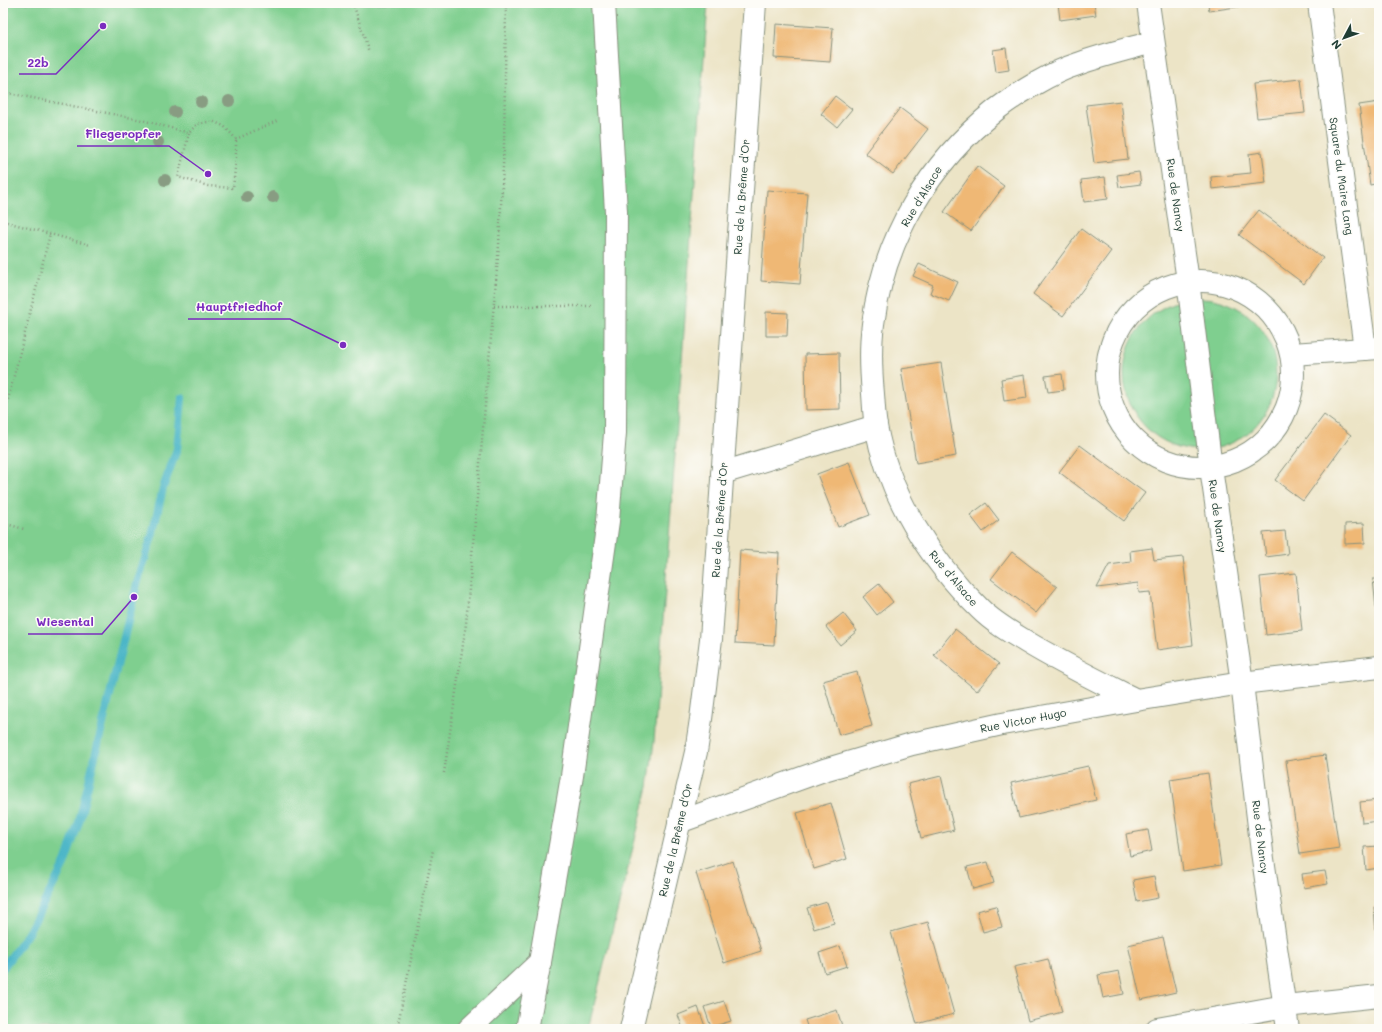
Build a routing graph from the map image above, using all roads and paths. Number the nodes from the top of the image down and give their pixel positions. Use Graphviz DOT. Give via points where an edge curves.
graph roads {
  1 [pos="353,3"];
  2 [pos="506,3"];
  3 [pos="604,3"];
  4 [pos="755,3"];
  5 [pos="1148,3"];
  6 [pos="1319,3"];
  7 [pos="1153,42"];
  8 [pos="369,52"];
  9 [pos="3,92"];
  10 [pos="279,120"];
  11 [pos="189,133"];
  12 [pos="236,139"];
  13 [pos="3,221"];
  14 [pos="50,234"];
  15 [pos="90,245"];
  16 [pos="1188,281"];
  17 [pos="494,306"];
  18 [pos="616,306"];
  19 [pos="1372,348"];
  20 [pos="1292,354"];
  21 [pos="3,419"];
  22 [pos="876,426"];
  23 [pos="1211,468"];
  24 [pos="722,473"];
  25 [pos="3,523"];
  26 [pos="24,529"];
  27 [pos="1379,667"];
  28 [pos="1242,683"];
  29 [pos="1136,700"];
  30 [pos="444,772"];
  31 [pos="679,822"];
  32 [pos="433,850"];
  33 [pos="540,962"];
  34 [pos="1379,996"];
  35 [pos="1285,1006"];
  36 [pos="397,1029"];
  37 [pos="469,1029"];
  38 [pos="527,1029"];
  39 [pos="630,1029"];
  40 [pos="1157,1029"];
  41 [pos="1288,1029"];
  1 -- 8 [label="path"];
  2 -- 17 [label="path" via="503,190"];
  3 -- 18 [label="street" via="616,212"];
  4 -- 24 [label="street, Rue de la Brême d'Or"];
  5 -- 7 [label="street, Rue de Nancy"];
  6 -- 19 [label="street, Square du Maire Lang"];
  7 -- 16 [label="street, Rue de Nancy"];
  7 -- 22 [label="street, Rue d'Alsace" via="1076,64 1026,90 998,108 962,140 929,178 906,217 884,270 872,326"];
  9 -- 11 [label="path" via="142,120"];
  10 -- 12 [label="path"];
  11 -- 12 [label="path" via="197,124 212,121 224,126"];
  11 -- 12 [label="path" via="178,177 208,186 233,188"];
  13 -- 14 [label="path"];
  14 -- 15 [label="path"];
  14 -- 21 [label="path"];
  16 -- 20 [label="street" via="1216,282 1242,290 1265,306 1282,328"];
  16 -- 23 [label="street, Rue de Nancy"];
  16 -- 23 [label="street" via="1160,289 1136,306 1118,329 1108,357 1107,386 1115,414 1131,438 1155,456 1182,467"];
  17 -- 18 [label="path"];
  17 -- 30 [label="path" via="466,624"];
  18 -- 33 [label="street" via="615,433 608,522 572,776"];
  19 -- 20 [label="street"];
  20 -- 23 [label="street" via="1294,380 1289,406 1277,429 1259,448 1236,461"];
  22 -- 24 [label="street"];
  22 -- 29 [label="street, Rue d'Alsace" via="885,462 902,504 926,546 982,612 1057,661"];
  23 -- 28 [label="street, Rue de Nancy"];
  24 -- 31 [label="street, Rue de la Brême d'Or" via="711,639 696,752"];
  25 -- 26 [label="path"];
  27 -- 28 [label="street, Rue Victor Hugo"];
  28 -- 29 [label="street, Rue Victor Hugo"];
  28 -- 35 [label="street, Rue de Nancy" via="1262,852"];
  29 -- 31 [label="street, Rue Victor Hugo" via="1002,724 912,744 824,770"];
  31 -- 39 [label="street, Rue de la Brême d'Or"];
  32 -- 36 [label="path"];
  33 -- 37 [label="street"];
  33 -- 38 [label="street"];
  34 -- 35 [label="street"];
  35 -- 40 [label="street"];
  35 -- 41 [label="street, Rue de Nancy"];
}
